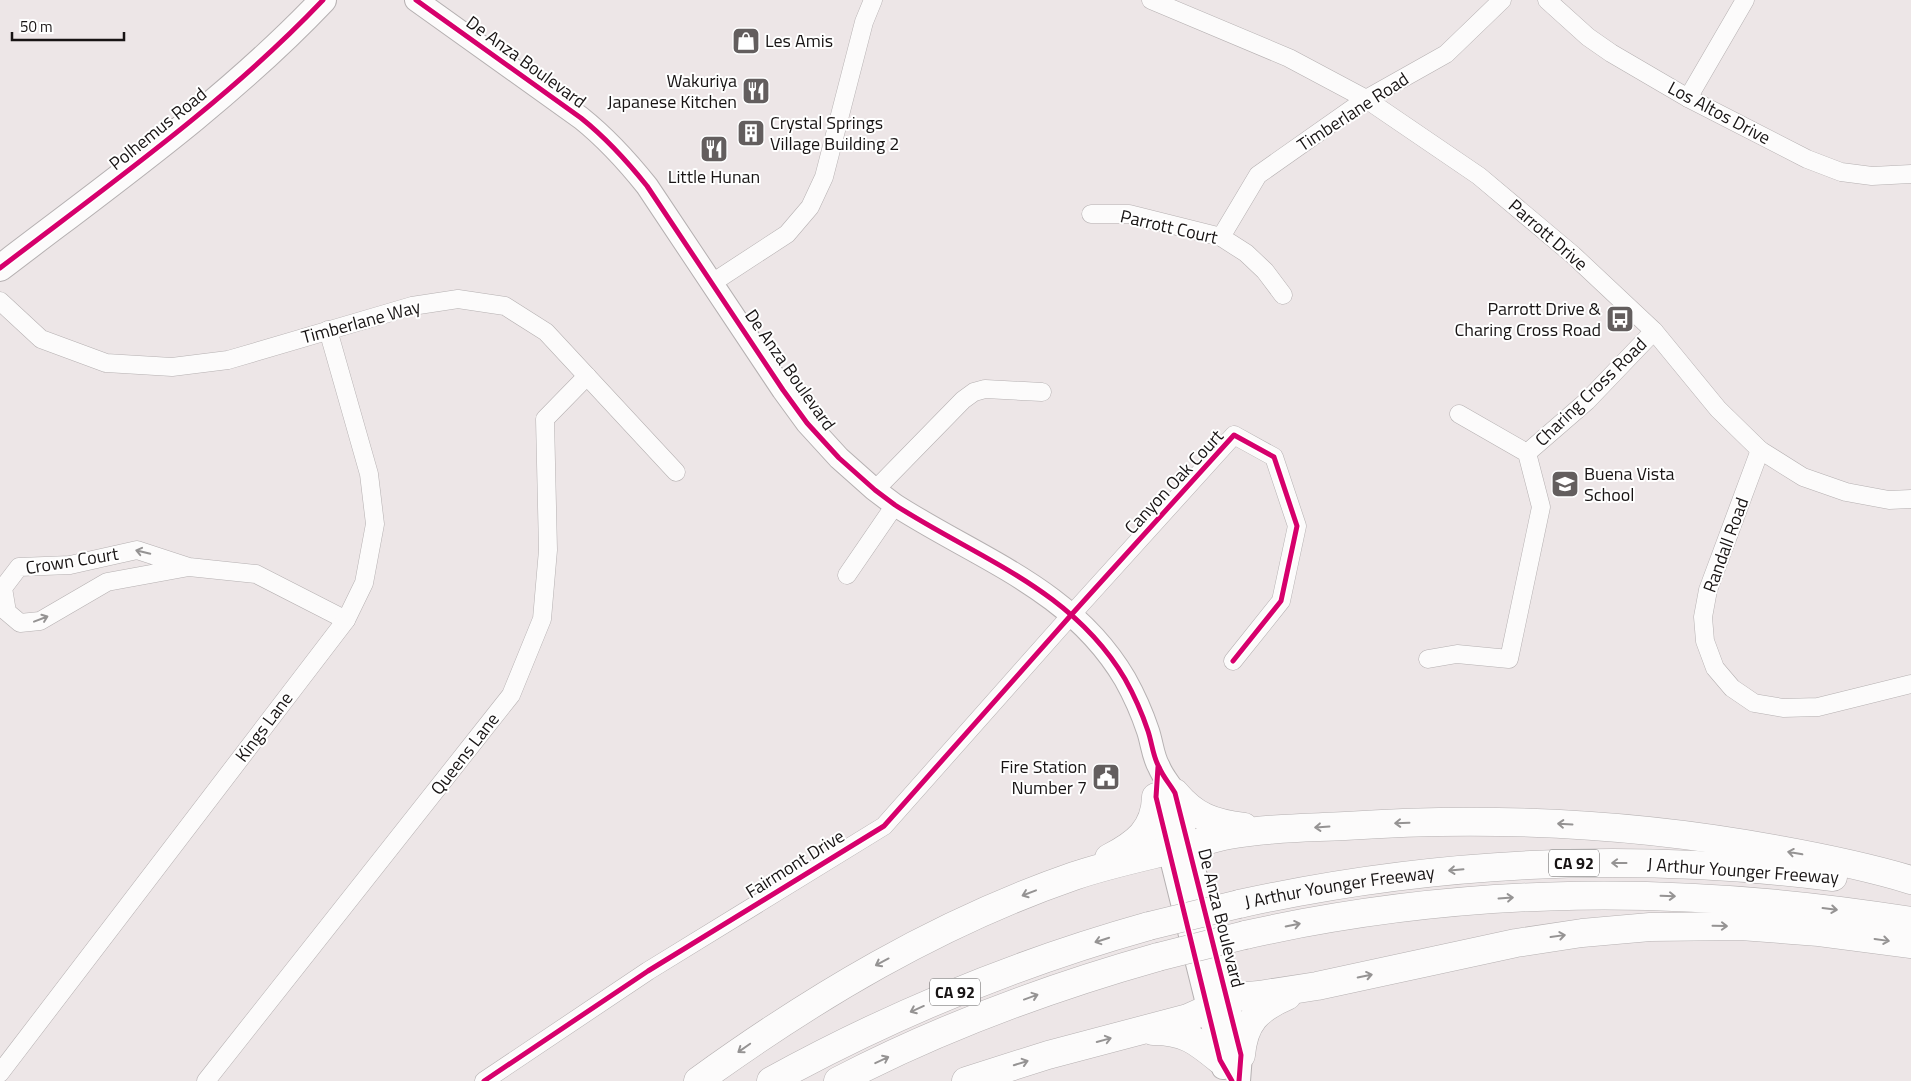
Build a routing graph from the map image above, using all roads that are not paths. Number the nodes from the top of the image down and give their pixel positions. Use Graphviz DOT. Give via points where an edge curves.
graph roads {
  1 [pos="323,0"];
  2 [pos="416,0"];
  3 [pos="873,0"];
  4 [pos="1151,0"];
  5 [pos="1502,0"];
  6 [pos="1547,0"];
  7 [pos="1745,0"];
  8 [pos="1688,98"];
  9 [pos="1366,99"];
  10 [pos="1911,174"];
  11 [pos="1092,214"];
  12 [pos="1221,237"];
  13 [pos="0,268"];
  14 [pos="712,283"];
  15 [pos="1283,295"];
  16 [pos="0,301"];
  17 [pos="328,330"];
  18 [pos="1654,331"];
  19 [pos="586,376"];
  20 [pos="1042,392"];
  21 [pos="1459,414"];
  22 [pos="1760,450"];
  23 [pos="1527,453"];
  24 [pos="676,472"];
  25 [pos="875,490"];
  26 [pos="1911,499"];
  27 [pos="895,505"];
  28 [pos="190,567"];
  29 [pos="847,575"];
  30 [pos="1072,614"];
  31 [pos="346,620"];
  32 [pos="1428,659"];
  33 [pos="1233,662"];
  34 [pos="1911,684"];
  35 [pos="1165,795"];
  36 [pos="1270,831"];
  37 [pos="1178,849"];
  38 [pos="1074,876"];
  39 [pos="1911,880"];
  40 [pos="1911,889"];
  41 [pos="1911,921"];
  42 [pos="1911,944"];
  43 [pos="1317,986"];
  44 [pos="1217,1004"];
  45 [pos="1132,1033"];
  46 [pos="1233,1069"];
  47 [pos="0,1073"];
  48 [pos="206,1081"];
  49 [pos="484,1081"];
  50 [pos="698,1081"];
  51 [pos="771,1081"];
  52 [pos="838,1081"];
  53 [pos="966,1081"];
  1 -- 13 [label="main road, Polhemus Road" via="184,127"];
  2 -- 14 [label="street, De Anza Boulevard" via="581,118 614,147 647,186"];
  3 -- 14 [label="street" via="862,30 824,177 810,208 787,234"];
  4 -- 9 [label="street, Parrott Drive" via="1290,58"];
  5 -- 9 [label="street, Timberlane Road" via="1446,54"];
  6 -- 8 [label="street, Los Altos Drive" via="1588,38"];
  7 -- 8 [label="street"];
  8 -- 10 [label="street, Los Altos Drive" via="1807,160 1841,172 1872,176"];
  9 -- 12 [label="street, Timberlane Road" via="1258,175"];
  9 -- 18 [label="street, Parrott Drive" via="1479,176 1573,254"];
  11 -- 12 [label="street, Parrott Court" via="1129,214"];
  12 -- 15 [label="street, Parrott Court" via="1246,253"];
  14 -- 25 [label="street, De Anza Boulevard" via="807,423"];
  16 -- 17 [label="street, Timberlane Way" via="41,339 106,363 172,367 228,360"];
  17 -- 19 [label="street, Timberlane Way" via="412,306 458,299 505,306 546,332"];
  17 -- 31 [label="street, Kings Lane" via="369,474 375,524 364,583"];
  18 -- 22 [label="street, Parrott Drive" via="1718,409"];
  18 -- 23 [label="street, Charing Cross Road" via="1587,401"];
  19 -- 24 [label="street, Timberlane Way"];
  19 -- 48 [label="street, Queens Lane" via="544,419 548,550 542,619 511,695"];
  20 -- 25 [label="street" via="985,389 974,392"];
  21 -- 23 [label="street"];
  22 -- 26 [label="street, Parrott Drive" via="1803,476 1846,492 1888,500"];
  22 -- 34 [label="street, Randall Road" via="1708,590 1703,617 1706,642 1715,668 1732,688 1754,703 1783,708 1818,707"];
  23 -- 32 [label="street" via="1541,508 1509,659 1457,654"];
  25 -- 27 [label="street, De Anza Boulevard"];
  27 -- 29 [label="street"];
  27 -- 30 [label="street, De Anza Boulevard" via="1030,583"];
  28 -- 28 [label="street, Crown Court, one-way" via="137,550 70,565 19,568 3,588 7,612 20,623 40,621 107,582"];
  28 -- 31 [label="street, Crown Court" via="256,574"];
  30 -- 33 [label="street, Canyon Oak Court" via="1234,435 1274,457 1297,526 1281,601"];
  30 -- 35 [label="street, De Anza Boulevard" via="1104,649 1125,679 1141,713 1158,767 1170,783"];
  30 -- 49 [label="street, Fairmont Drive" via="884,826 648,971"];
  31 -- 47 [label="street, Kings Lane"];
  35 -- 36 [label="highway" via="1207,819"];
  35 -- 37 [label="street, De Anza Boulevard"];
  35 -- 38 [label="highway" via="1142,836 1122,851"];
  36 -- 37 [label="highway" via="1223,836"];
  39 -- 36 [label="highway, one-way" via="1846,863 1747,844 1586,825 1420,822"];
  37 -- 38 [label="highway"];
  37 -- 44 [label="street, De Anza Boulevard"];
  38 -- 50 [label="highway, one-way" via="971,917 864,972 799,1011"];
  40 -- 51 [label="highway, J Arthur Younger Freeway / CA 92, one-way, bridge" via="1806,874 1642,863 1494,867 1315,889 1149,926 1052,956 960,990 869,1030"];
  52 -- 41 [label="highway, J Arthur Younger Freeway / CA 92, one-way, bridge" via="990,1012 1082,979 1245,935 1322,920 1485,899 1575,895 1746,900"];
  43 -- 42 [label="highway, one-way" via="1516,943 1628,928 1758,927"];
  43 -- 44 [label="highway"];
  43 -- 46 [label="highway" via="1278,1001 1256,1014 1246,1031"];
  44 -- 45 [label="highway" via="1188,1018"];
  44 -- 46 [label="street, De Anza Boulevard"];
  45 -- 46 [label="highway" via="1166,1031 1186,1035"];
  53 -- 45 [label="highway, one-way"];
}
